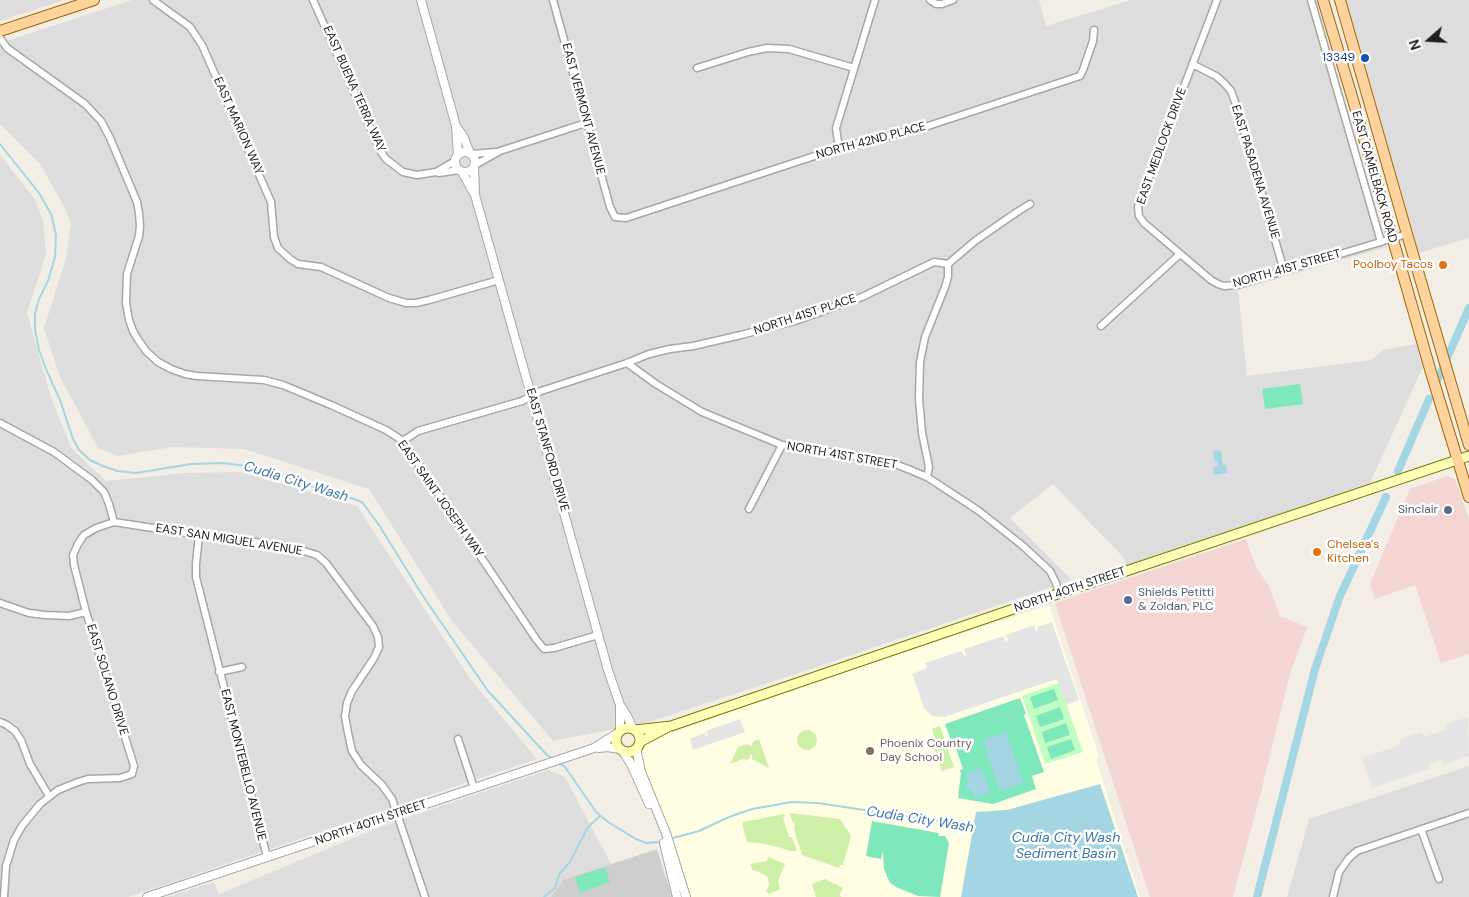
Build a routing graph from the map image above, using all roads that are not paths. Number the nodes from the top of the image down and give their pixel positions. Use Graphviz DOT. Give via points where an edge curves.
graph roads {
  1 [pos="94,0"];
  2 [pos="154,0"];
  3 [pos="314,0"];
  4 [pos="421,0"];
  5 [pos="553,0"];
  6 [pos="875,0"];
  7 [pos="930,0"];
  8 [pos="953,0"];
  9 [pos="1217,0"];
  10 [pos="1311,0"];
  11 [pos="1323,0"];
  12 [pos="1340,0"];
  13 [pos="1094,30"];
  14 [pos="0,31"];
  15 [pos="0,38"];
  16 [pos="1192,64"];
  17 [pos="697,68"];
  18 [pos="854,68"];
  19 [pos="586,123"];
  20 [pos="456,126"];
  21 [pos="839,148"];
  22 [pos="500,151"];
  23 [pos="471,154"];
  24 [pos="457,158"];
  25 [pos="475,166"];
  26 [pos="461,171"];
  27 [pos="436,172"];
  28 [pos="475,195"];
  29 [pos="1030,204"];
  30 [pos="615,217"];
  31 [pos="1407,234"];
  32 [pos="1392,238"];
  33 [pos="1381,242"];
  34 [pos="1180,254"];
  35 [pos="948,264"];
  36 [pos="1284,271"];
  37 [pos="499,280"];
  38 [pos="1224,286"];
  39 [pos="1101,326"];
  40 [pos="627,363"];
  41 [pos="532,395"];
  42 [pos="0,423"];
  43 [pos="402,440"];
  44 [pos="1469,445"];
  45 [pos="782,446"];
  46 [pos="1469,456"];
  47 [pos="1457,461"];
  48 [pos="927,477"];
  49 [pos="1469,497"];
  50 [pos="749,508"];
  51 [pos="114,522"];
  52 [pos="199,535"];
  53 [pos="1060,594"];
  54 [pos="0,603"];
  55 [pos="86,612"];
  56 [pos="598,635"];
  57 [pos="242,667"];
  58 [pos="219,672"];
  59 [pos="620,705"];
  60 [pos="0,722"];
  61 [pos="671,726"];
  62 [pos="634,729"];
  63 [pos="619,732"];
  64 [pos="458,739"];
  65 [pos="639,744"];
  66 [pos="594,748"];
  67 [pos="621,749"];
  68 [pos="474,788"];
  69 [pos="49,796"];
  70 [pos="1469,813"];
  71 [pos="396,814"];
  72 [pos="1421,829"];
  73 [pos="267,858"];
  74 [pos="1439,879"];
  75 [pos="4,897"];
  76 [pos="147,897"];
  77 [pos="425,897"];
  78 [pos="677,897"];
  79 [pos="686,897"];
  80 [pos="1333,897"];
  1 -- 14 [label="main road"];
  2 -- 37 [label="street, EAST MARION WAY" via="190,27 202,44 271,202 272,230 278,248 290,259 298,264 321,267 406,303 429,300"];
  3 -- 27 [label="street, EAST BUENA TERRA WAY" via="381,152 403,172 417,175"];
  4 -- 20 [label="street, EAST STANFORD DRIVE"];
  5 -- 19 [label="street, EAST VERMONT AVENUE"];
  6 -- 18 [label="street"];
  7 -- 8 [label="street" via="942,4"];
  9 -- 16 [label="street, EAST MEDLOCK DRIVE"];
  10 -- 33 [label="street, EAST CAMELBACK ROAD"];
  11 -- 32 [label="main road, EAST CAMELBACK ROAD"];
  12 -- 31 [label="main road, EAST CAMELBACK ROAD"];
  13 -- 21 [label="street, NORTH 42ND PLACE" via="1080,76 928,126"];
  15 -- 43 [label="street, EAST SAINT JOSEPH WAY" via="7,48 85,104 110,138 139,213 139,236 127,274 126,304 133,331 146,351 158,362 185,374 264,380 282,385 331,404"];
  16 -- 34 [label="street, EAST MEDLOCK DRIVE" via="1138,207 1144,223"];
  16 -- 36 [label="street, EAST PASADENA AVENUE" via="1224,83 1238,110"];
  17 -- 18 [label="street" via="756,50 778,48"];
  18 -- 21 [label="street" via="836,128"];
  19 -- 22 [label="street"];
  19 -- 30 [label="street, EAST VERMONT AVENUE"];
  20 -- 23 [label="street, EAST STANFORD DRIVE"];
  20 -- 24 [label="street, EAST STANFORD DRIVE"];
  21 -- 30 [label="street, NORTH 42ND PLACE" via="626,218"];
  22 -- 23 [label="street"];
  22 -- 25 [label="street"];
  23 -- 24 [label="street" via="465,152"];
  23 -- 25 [label="street, EAST STANFORD DRIVE"];
  24 -- 26 [label="street, EAST STANFORD DRIVE" via="455,164"];
  24 -- 27 [label="street"];
  25 -- 26 [label="street" via="469,171"];
  25 -- 28 [label="street, EAST STANFORD DRIVE"];
  26 -- 27 [label="street"];
  26 -- 28 [label="street, EAST STANFORD DRIVE"];
  28 -- 37 [label="street, EAST STANFORD DRIVE"];
  29 -- 35 [label="street"];
  31 -- 32 [label="street, NORTH 41ST STREET"];
  31 -- 44 [label="main road, EAST CAMELBACK ROAD"];
  32 -- 33 [label="street, NORTH 41ST STREET"];
  32 -- 47 [label="main road, EAST CAMELBACK ROAD"];
  33 -- 36 [label="street, NORTH 41ST STREET"];
  34 -- 38 [label="street, EAST MEDLOCK DRIVE"];
  34 -- 39 [label="street"];
  35 -- 40 [label="street, NORTH 41ST PLACE" via="934,262 862,296 795,321 662,351"];
  35 -- 48 [label="street" via="946,287 925,337 920,362 918,399 929,467"];
  36 -- 38 [label="street, NORTH 41ST STREET"];
  37 -- 41 [label="street, EAST STANFORD DRIVE"];
  40 -- 41 [label="street, NORTH 41ST PLACE"];
  40 -- 45 [label="street, NORTH 41ST STREET" via="702,412"];
  41 -- 43 [label="street, NORTH 41ST PLACE" via="522,401 418,431"];
  41 -- 56 [label="street, EAST STANFORD DRIVE"];
  42 -- 51 [label="street" via="54,452 92,480 104,492"];
  43 -- 56 [label="street, EAST SAINT JOSEPH WAY" via="544,649"];
  45 -- 48 [label="street, NORTH 41ST STREET" via="887,461"];
  45 -- 50 [label="street"];
  46 -- 47 [label="main road, NORTH 40TH STREET"];
  47 -- 49 [label="main road, EAST CAMELBACK ROAD"];
  47 -- 53 [label="main road, NORTH 40TH STREET"];
  48 -- 53 [label="street, NORTH 41ST STREET" via="979,511 1023,546 1050,572"];
  51 -- 52 [label="street, EAST SAN MIGUEL AVENUE"];
  51 -- 55 [label="street, EAST SOLANO DRIVE" via="84,535 73,555"];
  52 -- 58 [label="street, EAST MONTEBELLO AVENUE" via="196,577"];
  52 -- 71 [label="street, EAST SAN MIGUEL AVENUE" via="287,546 316,555 335,574 373,626 379,647 352,691 345,716 352,751 392,799"];
  53 -- 61 [label="main road, NORTH 40TH STREET"];
  54 -- 55 [label="street" via="45,615 68,616"];
  55 -- 69 [label="street, EAST SOLANO DRIVE" via="134,766 132,774 120,778 88,779"];
  56 -- 59 [label="street, EAST STANFORD DRIVE"];
  57 -- 58 [label="street, EAST MONTEBELLO AVENUE"];
  58 -- 73 [label="street, EAST MONTEBELLO AVENUE"];
  59 -- 62 [label="street, EAST STANFORD DRIVE"];
  59 -- 63 [label="street, EAST STANFORD DRIVE"];
  60 -- 69 [label="street" via="8,725 20,740"];
  61 -- 62 [label="main road, NORTH 40TH STREET"];
  61 -- 65 [label="main road, NORTH 40TH STREET"];
  62 -- 63 [label="main road" via="626,728"];
  62 -- 65 [label="main road" via="639,735"];
  63 -- 66 [label="street, NORTH 40TH STREET"];
  63 -- 67 [label="main road" via="616,740"];
  64 -- 68 [label="street"];
  65 -- 67 [label="main road" via="633,751"];
  65 -- 79 [label="street" via="637,753 641,772 666,833"];
  66 -- 67 [label="street, NORTH 40TH STREET"];
  66 -- 68 [label="street, NORTH 40TH STREET"];
  67 -- 78 [label="street" via="631,764 662,835"];
  68 -- 71 [label="street, NORTH 40TH STREET"];
  69 -- 75 [label="street" via="31,814 14,840 6,866"];
  70 -- 72 [label="street"];
  71 -- 73 [label="street, NORTH 40TH STREET"];
  71 -- 77 [label="street"];
  72 -- 74 [label="street"];
  72 -- 80 [label="street" via="1349,858 1339,872"];
  73 -- 76 [label="street, NORTH 40TH STREET"];
}
